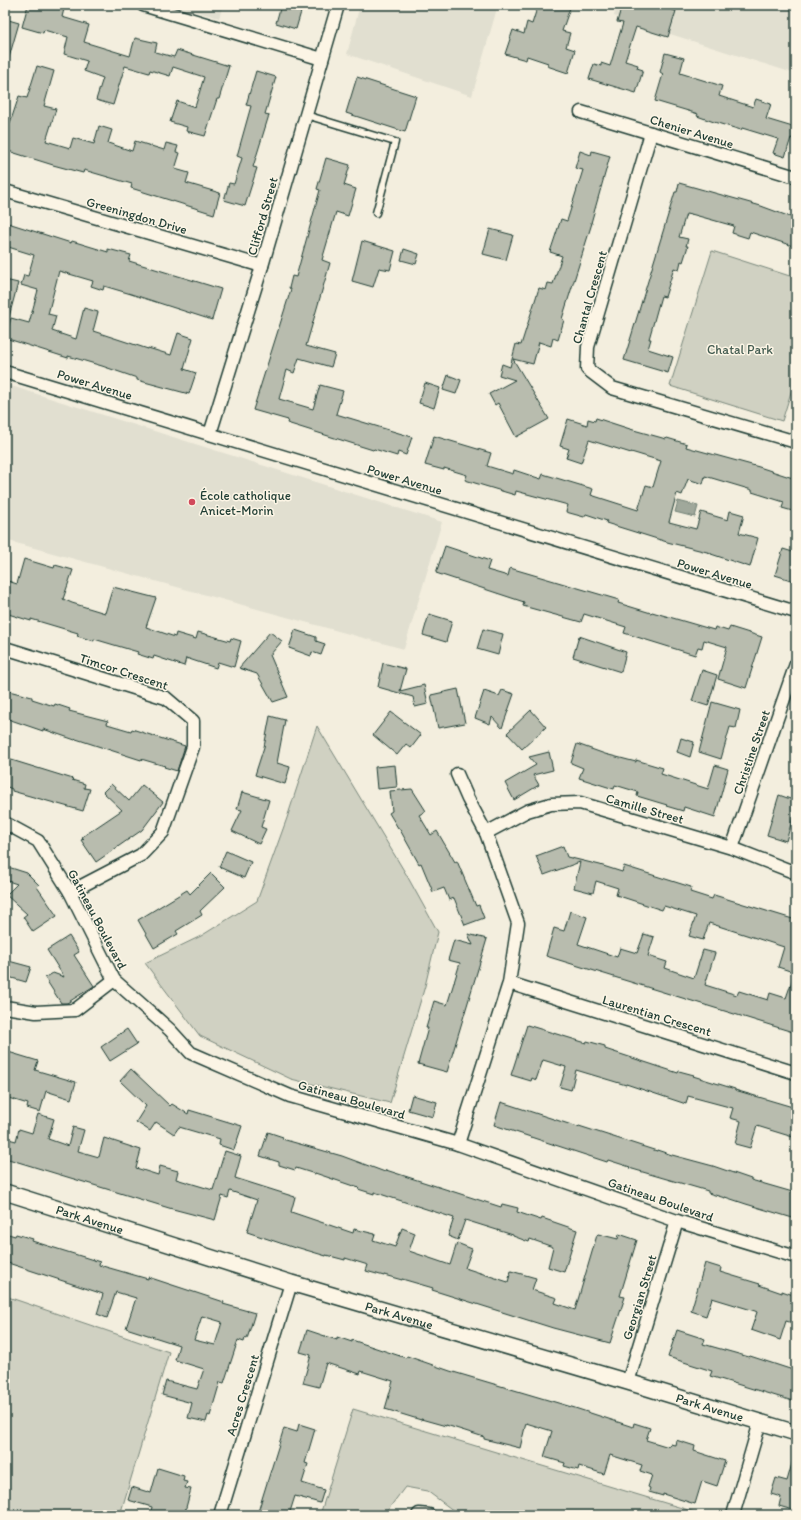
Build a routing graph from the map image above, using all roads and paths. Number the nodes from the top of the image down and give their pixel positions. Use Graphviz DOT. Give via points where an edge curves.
graph roads {
  1 [pos="143,5"];
  2 [pos="338,5"];
  3 [pos="322,59"];
  4 [pos="581,112"];
  5 [pos="306,115"];
  6 [pos="651,133"];
  7 [pos="796,177"];
  8 [pos="5,191"];
  9 [pos="376,213"];
  10 [pos="262,266"];
  11 [pos="5,372"];
  12 [pos="210,434"];
  13 [pos="796,442"];
  14 [pos="796,612"];
  15 [pos="5,648"];
  16 [pos="796,664"];
  17 [pos="457,774"];
  18 [pos="5,823"];
  19 [pos="486,833"];
  20 [pos="732,848"];
  21 [pos="796,873"];
  22 [pos="70,892"];
  23 [pos="114,980"];
  24 [pos="509,983"];
  25 [pos="5,1007"];
  26 [pos="796,1073"];
  27 [pos="458,1144"];
  28 [pos="5,1192"];
  29 [pos="677,1221"];
  30 [pos="796,1257"];
  31 [pos="291,1283"];
  32 [pos="628,1382"];
  33 [pos="760,1422"];
  34 [pos="796,1433"];
  35 [pos="220,1515"];
  36 [pos="418,1515"];
  37 [pos="429,1515"];
  38 [pos="732,1515"];
  1 -- 3 [label="street"];
  2 -- 3 [label="street, Clifford Street"];
  3 -- 5 [label="street, Clifford Street"];
  4 -- 6 [label="street, Chenier Avenue"];
  5 -- 9 [label="lane" via="395,142"];
  5 -- 10 [label="street, Clifford Street"];
  6 -- 7 [label="street, Chenier Avenue"];
  6 -- 13 [label="street, Chantal Crescent" via="588,347 587,369 612,388"];
  8 -- 10 [label="street, Greeningdon Drive"];
  10 -- 12 [label="street, Clifford Street"];
  11 -- 12 [label="street, Power Avenue"];
  12 -- 14 [label="street, Power Avenue"];
  15 -- 22 [label="street, Timcor Crescent" via="166,698 193,721 193,747 163,832 141,855"];
  16 -- 20 [label="street, Christine Street"];
  17 -- 19 [label="street"];
  18 -- 22 [label="street, Gatineau Boulevard" via="38,841"];
  19 -- 20 [label="street, Camille Street" via="527,811 551,804 580,803"];
  19 -- 24 [label="street" via="518,923"];
  20 -- 21 [label="street, Camille Street"];
  22 -- 23 [label="street, Gatineau Boulevard"];
  23 -- 25 [label="street" via="75,1010 36,1012"];
  23 -- 27 [label="street, Gatineau Boulevard" via="170,1030 191,1053 290,1096"];
  24 -- 26 [label="street, Laurentian Crescent"];
  24 -- 27 [label="street"];
  27 -- 29 [label="street, Gatineau Boulevard"];
  28 -- 31 [label="street, Park Avenue"];
  29 -- 30 [label="street, Gatineau Boulevard"];
  29 -- 32 [label="street, Georgian Street"];
  31 -- 32 [label="street, Park Avenue"];
  31 -- 35 [label="street, Acres Crescent"];
  32 -- 33 [label="street, Park Avenue"];
  33 -- 34 [label="street, Park Avenue"];
  33 -- 38 [label="street"];
  36 -- 37 [label="street"];
}
